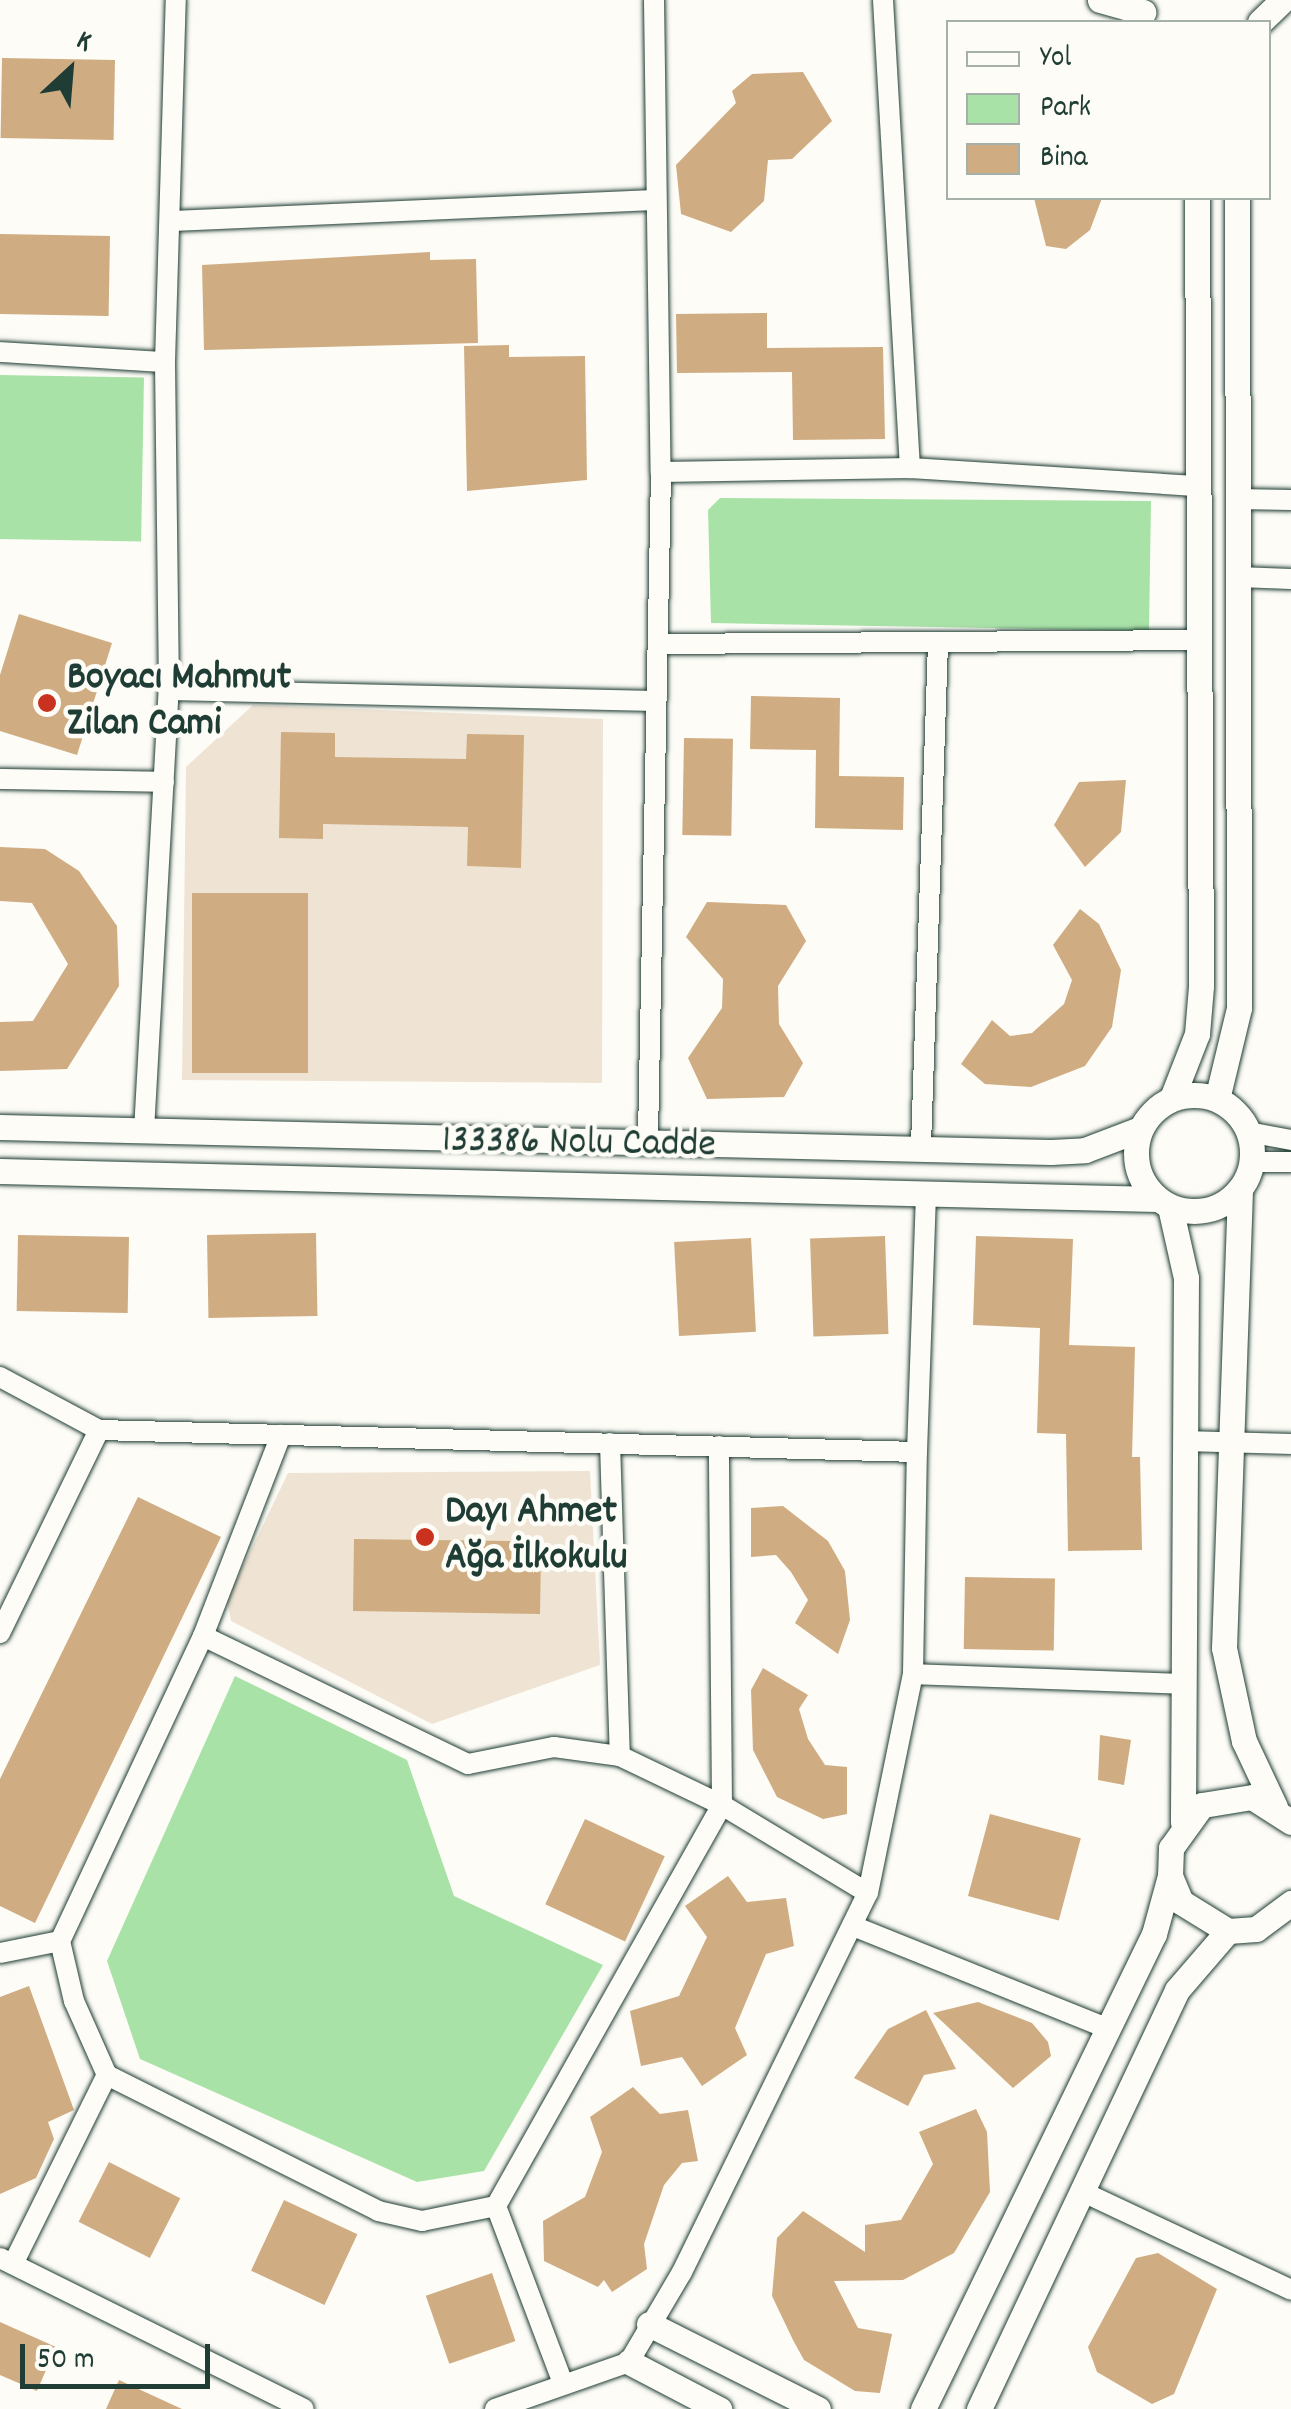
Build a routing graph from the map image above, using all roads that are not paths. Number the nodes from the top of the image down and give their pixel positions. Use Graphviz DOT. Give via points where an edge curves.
graph roads {
  1 [pos="176,0"];
  2 [pos="654,0"];
  3 [pos="883,0"];
  4 [pos="1100,0"];
  5 [pos="1148,16"];
  6 [pos="656,200"];
  7 [pos="1197,200"];
  8 [pos="1237,200"];
  9 [pos="171,221"];
  10 [pos="0,352"];
  11 [pos="165,362"];
  12 [pos="910,468"];
  13 [pos="661,472"];
  14 [pos="1198,486"];
  15 [pos="1238,498"];
  16 [pos="1291,500"];
  17 [pos="1238,577"];
  18 [pos="1291,579"];
  19 [pos="1198,640"];
  20 [pos="938,642"];
  21 [pos="658,644"];
  22 [pos="168,690"];
  23 [pos="656,701"];
  24 [pos="0,780"];
  25 [pos="164,782"];
  26 [pos="1172,1098"];
  27 [pos="1217,1099"];
  28 [pos="0,1127"];
  29 [pos="1140,1130"];
  30 [pos="144,1131"];
  31 [pos="1248,1132"];
  32 [pos="648,1137"];
  33 [pos="1291,1140"];
  34 [pos="921,1145"];
  35 [pos="1252,1162"];
  36 [pos="1291,1162"];
  37 [pos="0,1171"];
  38 [pos="1240,1190"];
  39 [pos="926,1192"];
  40 [pos="1164,1203"];
  41 [pos="0,1377"];
  42 [pos="99,1430"];
  43 [pos="281,1435"];
  44 [pos="1184,1441"];
  45 [pos="1231,1442"];
  46 [pos="610,1444"];
  47 [pos="1291,1444"];
  48 [pos="719,1446"];
  49 [pos="917,1452"];
  50 [pos="0,1633"];
  51 [pos="202,1636"];
  52 [pos="913,1674"];
  53 [pos="1186,1684"];
  54 [pos="620,1756"];
  55 [pos="722,1806"];
  56 [pos="1283,1815"];
  57 [pos="1183,1822"];
  58 [pos="1170,1876"];
  59 [pos="868,1893"];
  60 [pos="1288,1912"];
  61 [pos="853,1926"];
  62 [pos="1228,1932"];
  63 [pos="60,1941"];
  64 [pos="0,1953"];
  65 [pos="1109,2029"];
  66 [pos="107,2074"];
  67 [pos="1081,2191"];
  68 [pos="496,2206"];
  69 [pos="6,2261"];
  70 [pos="1291,2290"];
  71 [pos="649,2324"];
  72 [pos="629,2362"];
  73 [pos="564,2383"];
  74 [pos="302,2409"];
  75 [pos="495,2409"];
  76 [pos="719,2409"];
  77 [pos="818,2409"];
  78 [pos="923,2409"];
  79 [pos="979,2409"];
  1 -- 9 [label="street"];
  2 -- 6 [label="street"];
  3 -- 12 [label="street"];
  4 -- 5 [label="street"];
  6 -- 9 [label="street"];
  6 -- 13 [label="street"];
  7 -- 14 [label="street"];
  8 -- 15 [label="street"];
  9 -- 11 [label="street"];
  10 -- 11 [label="street"];
  11 -- 22 [label="street"];
  12 -- 13 [label="street"];
  12 -- 14 [label="street"];
  13 -- 21 [label="street"];
  14 -- 19 [label="street"];
  15 -- 16 [label="street"];
  15 -- 17 [label="street"];
  17 -- 18 [label="street"];
  17 -- 27 [label="street" via="1239,1008"];
  19 -- 20 [label="street"];
  19 -- 26 [label="street" via="1200,1011"];
  20 -- 21 [label="street"];
  20 -- 34 [label="street"];
  21 -- 23 [label="street"];
  22 -- 23 [label="street"];
  22 -- 25 [label="street"];
  23 -- 32 [label="street"];
  24 -- 25 [label="street"];
  25 -- 30 [label="street"];
  26 -- 27 [label="street"];
  26 -- 29 [label="street"];
  27 -- 31 [label="street"];
  28 -- 30 [label="street, 133386 Nolu Cadde"];
  29 -- 34 [label="street, 133386 Nolu Cadde" via="1085,1150"];
  29 -- 40 [label="street" via="1135,1160"];
  30 -- 32 [label="street, 133386 Nolu Cadde"];
  31 -- 33 [label="street"];
  31 -- 35 [label="street"];
  32 -- 34 [label="street, 133386 Nolu Cadde"];
  35 -- 36 [label="street"];
  35 -- 38 [label="street"];
  37 -- 39 [label="street, 133386 Nolu Cadde"];
  38 -- 40 [label="street" via="1200,1211"];
  38 -- 45 [label="street"];
  39 -- 40 [label="street, 133386 Nolu Cadde"];
  39 -- 49 [label="street"];
  40 -- 44 [label="street" via="1186,1278"];
  41 -- 42 [label="street"];
  42 -- 43 [label="street"];
  42 -- 50 [label="street"];
  43 -- 46 [label="street"];
  43 -- 51 [label="street"];
  44 -- 45 [label="street"];
  44 -- 53 [label="street"];
  45 -- 47 [label="street"];
  45 -- 56 [label="street" via="1228,1678 1244,1740"];
  46 -- 48 [label="street"];
  46 -- 54 [label="street"];
  48 -- 49 [label="street"];
  48 -- 55 [label="street"];
  49 -- 52 [label="street"];
  51 -- 54 [label="street" via="468,1764 554,1747"];
  51 -- 63 [label="street"];
  52 -- 53 [label="street"];
  52 -- 59 [label="street"];
  53 -- 57 [label="street"];
  54 -- 55 [label="street"];
  55 -- 59 [label="street"];
  55 -- 68 [label="street"];
  56 -- 57 [label="street" via="1226,1796"];
  57 -- 58 [label="street"];
  58 -- 62 [label="street" via="1181,1902"];
  58 -- 65 [label="street" via="1154,1934"];
  59 -- 61 [label="street"];
  60 -- 62 [label="street"];
  61 -- 65 [label="street"];
  61 -- 71 [label="street"];
  62 -- 67 [label="street" via="1177,1990"];
  63 -- 64 [label="street"];
  63 -- 66 [label="street" via="74,2001"];
  65 -- 78 [label="street"];
  66 -- 68 [label="street" via="378,2211 422,2221"];
  66 -- 69 [label="street"];
  67 -- 70 [label="street"];
  67 -- 79 [label="street"];
  68 -- 73 [label="street"];
  69 -- 74 [label="street"];
  71 -- 72 [label="street"];
  71 -- 77 [label="street"];
  72 -- 73 [label="street"];
  72 -- 76 [label="street"];
  73 -- 75 [label="street"];
}
